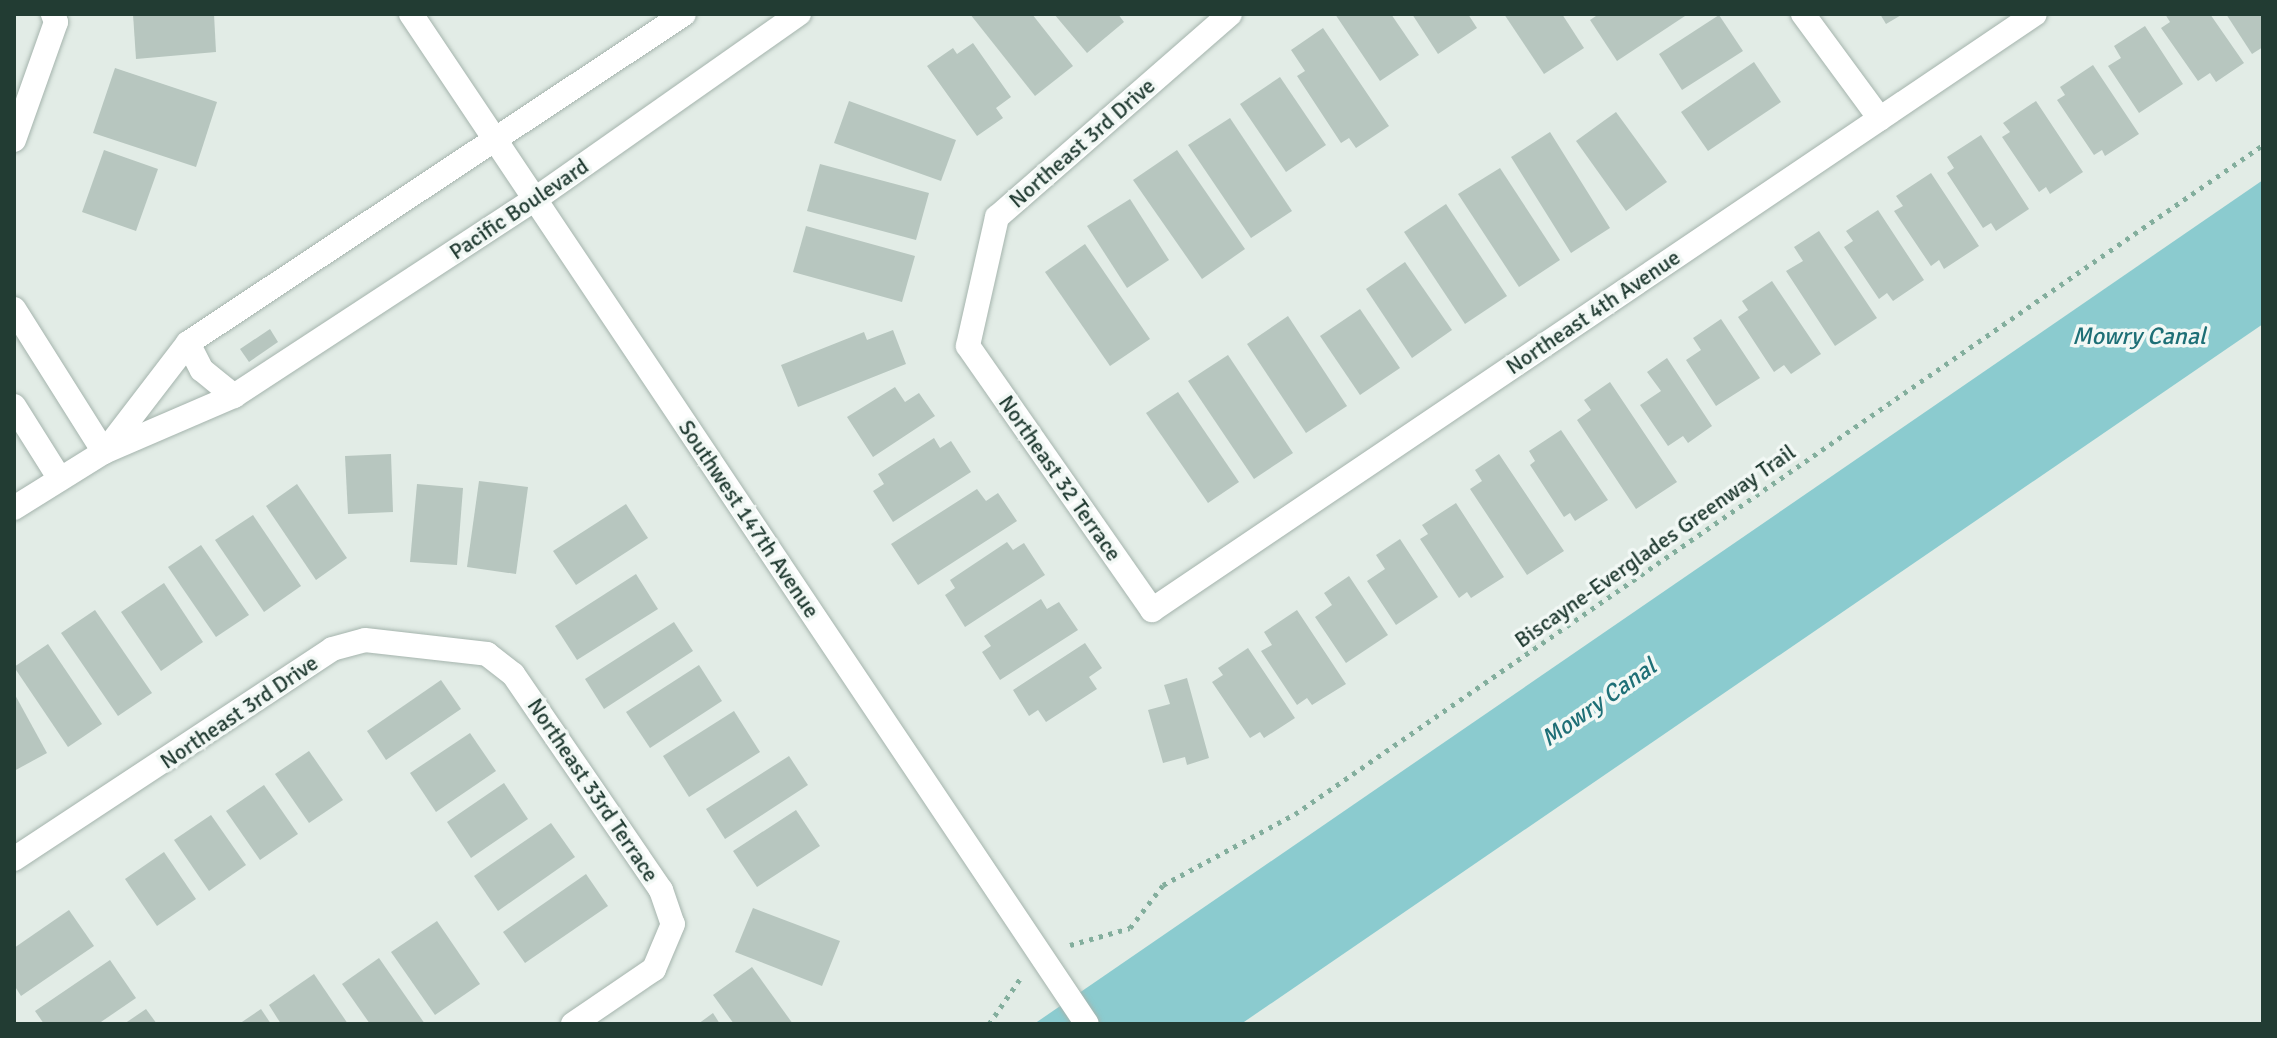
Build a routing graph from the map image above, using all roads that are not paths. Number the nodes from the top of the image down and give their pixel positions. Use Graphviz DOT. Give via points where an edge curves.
graph roads {
  1 [pos="53,14"];
  2 [pos="411,14"];
  3 [pos="684,14"];
  4 [pos="799,14"];
  5 [pos="1230,14"];
  6 [pos="1803,14"];
  7 [pos="2035,14"];
  8 [pos="1880,119"];
  9 [pos="14,140"];
  10 [pos="496,141"];
  11 [pos="534,200"];
  12 [pos="14,309"];
  13 [pos="188,343"];
  14 [pos="968,346"];
  15 [pos="234,396"];
  16 [pos="14,406"];
  17 [pos="104,452"];
  18 [pos="60,479"];
  19 [pos="14,508"];
  20 [pos="1152,610"];
  21 [pos="487,654"];
  22 [pos="14,859"];
  23 [pos="573,1024"];
  24 [pos="1087,1024"];
  1 -- 9 [label="street" via="56,22"];
  2 -- 10 [label="street, Southwest 147th Avenue"];
  3 -- 10 [label="street, Pacific Boulevard"];
  4 -- 11 [label="street, Pacific Boulevard"];
  5 -- 14 [label="street, Northeast 3rd Drive" via="997,217"];
  6 -- 8 [label="street"];
  7 -- 8 [label="street, Northeast 4th Avenue"];
  8 -- 20 [label="street, Northeast 4th Avenue"];
  10 -- 11 [label="street, Southwest 147th Avenue"];
  10 -- 13 [label="street, Pacific Boulevard"];
  11 -- 15 [label="street, Pacific Boulevard"];
  11 -- 24 [label="street, Southwest 147th Avenue"];
  12 -- 17 [label="street"];
  13 -- 15 [label="street" via="202,370"];
  13 -- 17 [label="street, Pacific Boulevard"];
  14 -- 20 [label="street, Northeast 32 Terrace"];
  15 -- 17 [label="street, Pacific Boulevard"];
  16 -- 18 [label="street"];
  17 -- 18 [label="street, Pacific Boulevard"];
  18 -- 19 [label="street, Pacific Boulevard"];
  21 -- 22 [label="street, Northeast 3rd Drive" via="365,640 332,649"];
  21 -- 23 [label="street, Northeast 33rd Terrace" via="513,674 661,890 673,924 654,969"];
}
